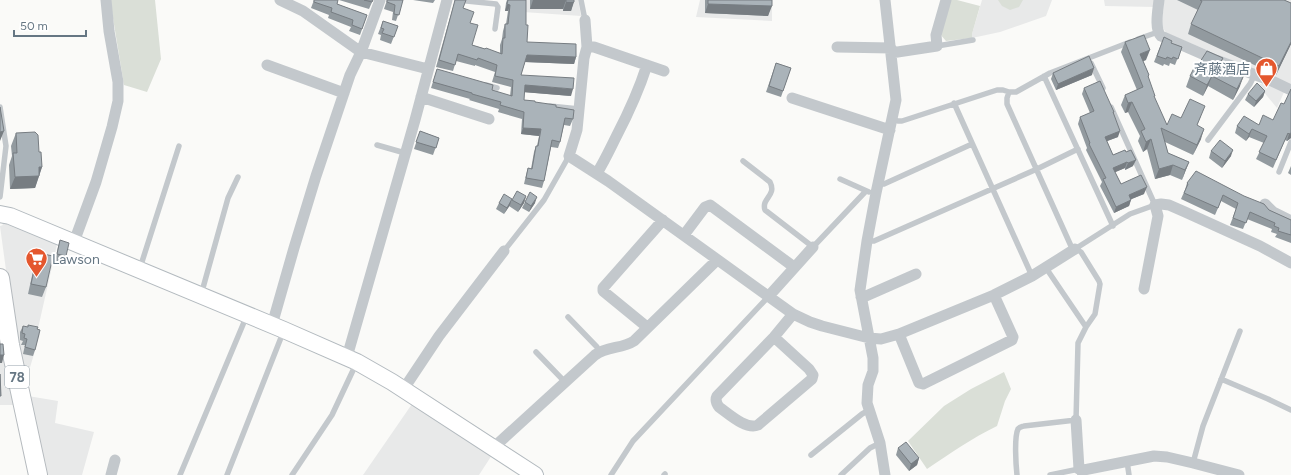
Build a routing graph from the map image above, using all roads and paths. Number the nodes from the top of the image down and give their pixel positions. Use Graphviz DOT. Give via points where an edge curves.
graph roads {
  1 [pos="106,0"];
  2 [pos="380,0"];
  3 [pos="447,0"];
  4 [pos="458,0"];
  5 [pos="581,0"];
  6 [pos="885,0"];
  7 [pos="946,0"];
  8 [pos="1159,0"];
  9 [pos="287,1"];
  10 [pos="585,20"];
  11 [pos="495,29"];
  12 [pos="1158,32"];
  13 [pos="974,40"];
  14 [pos="587,46"];
  15 [pos="937,46"];
  16 [pos="837,47"];
  17 [pos="891,51"];
  18 [pos="361,52"];
  19 [pos="1089,57"];
  20 [pos="267,64"];
  21 [pos="647,65"];
  22 [pos="432,70"];
  23 [pos="664,71"];
  24 [pos="1044,76"];
  25 [pos="1254,76"];
  26 [pos="483,84"];
  27 [pos="497,88"];
  28 [pos="1291,90"];
  29 [pos="1104,91"];
  30 [pos="1009,92"];
  31 [pos="344,93"];
  32 [pos="421,97"];
  33 [pos="792,98"];
  34 [pos="1107,98"];
  35 [pos="954,103"];
  36 [pos="542,105"];
  37 [pos="0,107"];
  38 [pos="579,109"];
  39 [pos="489,119"];
  40 [pos="891,125"];
  41 [pos="1208,140"];
  42 [pos="1291,142"];
  43 [pos="972,144"];
  44 [pos="377,145"];
  45 [pos="179,146"];
  46 [pos="1078,150"];
  47 [pos="405,153"];
  48 [pos="569,156"];
  49 [pos="743,161"];
  50 [pos="1037,169"];
  51 [pos="1279,172"];
  52 [pos="597,173"];
  53 [pos="238,177"];
  54 [pos="840,179"];
  55 [pos="992,188"];
  56 [pos="873,189"];
  57 [pos="0,197"];
  58 [pos="1265,204"];
  59 [pos="1155,205"];
  60 [pos="0,214"];
  61 [pos="663,220"];
  62 [pos="1291,221"];
  63 [pos="1113,226"];
  64 [pos="684,235"];
  65 [pos="867,241"];
  66 [pos="74,242"];
  67 [pos="813,248"];
  68 [pos="1075,249"];
  69 [pos="504,251"];
  70 [pos="717,260"];
  71 [pos="1291,263"];
  72 [pos="794,267"];
  73 [pos="1046,268"];
  74 [pos="139,270"];
  75 [pos="916,274"];
  76 [pos="1032,276"];
  77 [pos="0,278"];
  78 [pos="1144,289"];
  79 [pos="994,295"];
  80 [pos="201,296"];
  81 [pos="768,297"];
  82 [pos="861,297"];
  83 [pos="793,314"];
  84 [pos="247,315"];
  85 [pos="568,317"];
  86 [pos="647,327"];
  87 [pos="1086,327"];
  88 [pos="278,328"];
  89 [pos="1240,332"];
  90 [pos="899,334"];
  91 [pos="774,337"];
  92 [pos="869,338"];
  93 [pos="5,346"];
  94 [pos="536,352"];
  95 [pos="599,352"];
  96 [pos="352,360"];
  97 [pos="1221,379"];
  98 [pos="565,382"];
  99 [pos="403,390"];
  100 [pos="869,410"];
  101 [pos="1291,410"];
  102 [pos="1076,420"];
  103 [pos="880,444"];
  104 [pos="493,448"];
  105 [pos="811,455"];
  106 [pos="115,460"];
  107 [pos="1127,461"];
  108 [pos="1193,463"];
  109 [pos="1079,472"];
  110 [pos="38,475"];
  111 [pos="111,475"];
  112 [pos="180,475"];
  113 [pos="227,475"];
  114 [pos="292,475"];
  115 [pos="535,475"];
  116 [pos="611,475"];
  117 [pos="841,475"];
  118 [pos="885,475"];
  119 [pos="1017,475"];
  120 [pos="1050,475"];
  121 [pos="1129,475"];
  122 [pos="1239,475"];
  1 -- 66 [label="street" via="118,82 118,101 96,182"];
  2 -- 18 [label="street"];
  3 -- 22 [label="street"];
  4 -- 11 [label="lane" via="496,4 498,6"];
  5 -- 10 [label="lane"];
  6 -- 17 [label="street"];
  7 -- 15 [label="street" via="936,35"];
  8 -- 12 [label="street"];
  9 -- 18 [label="street"];
  10 -- 14 [label="street"];
  12 -- 19 [label="lane"];
  12 -- 25 [label="street" via="1161,36"];
  13 -- 15 [label="lane"];
  14 -- 21 [label="street"];
  14 -- 38 [label="street"];
  15 -- 17 [label="street"];
  16 -- 17 [label="street"];
  17 -- 40 [label="street" via="896,95"];
  18 -- 22 [label="street"];
  18 -- 31 [label="street"];
  19 -- 24 [label="lane"];
  19 -- 29 [label="lane"];
  20 -- 31 [label="street"];
  21 -- 23 [label="street"];
  21 -- 52 [label="street" via="629,111"];
  22 -- 32 [label="street"];
  24 -- 30 [label="lane" via="1020,90"];
  24 -- 46 [label="lane"];
  25 -- 28 [label="street"];
  25 -- 41 [label="lane"];
  26 -- 27 [label="lane"];
  30 -- 35 [label="lane" via="997,90"];
  30 -- 50 [label="lane" via="1007,104"];
  31 -- 88 [label="street" via="299,231"];
  32 -- 39 [label="street"];
  32 -- 47 [label="street"];
  33 -- 40 [label="street"];
  34 -- 59 [label="lane"];
  35 -- 40 [label="lane"];
  35 -- 43 [label="lane"];
  36 -- 38 [label="lane"];
  37 -- 57 [label="lane" via="6,142"];
  38 -- 48 [label="street" via="575,140"];
  40 -- 56 [label="street"];
  42 -- 51 [label="lane"];
  43 -- 55 [label="lane"];
  43 -- 56 [label="lane"];
  44 -- 47 [label="lane"];
  45 -- 74 [label="lane"];
  46 -- 50 [label="lane"];
  46 -- 63 [label="lane"];
  47 -- 96 [label="street"];
  48 -- 52 [label="street"];
  48 -- 69 [label="lane" via="544,200"];
  49 -- 67 [label="lane" via="772,186 765,210"];
  50 -- 55 [label="lane"];
  50 -- 68 [label="lane"];
  52 -- 61 [label="street"];
  53 -- 80 [label="lane" via="228,198"];
  54 -- 56 [label="lane"];
  55 -- 65 [label="lane" via="874,241"];
  55 -- 76 [label="lane"];
  56 -- 65 [label="street"];
  56 -- 67 [label="lane"];
  58 -- 62 [label="street" via="1273,212"];
  59 -- 63 [label="lane" via="1130,214"];
  59 -- 71 [label="street" via="1169,205"];
  59 -- 78 [label="street" via="1158,216"];
  60 -- 66 [label="street"];
  61 -- 64 [label="street"];
  61 -- 86 [label="street" via="603,288 603,291"];
  63 -- 68 [label="lane"];
  64 -- 70 [label="street"];
  64 -- 72 [label="street" via="705,207 710,205"];
  65 -- 82 [label="street"];
  66 -- 74 [label="street"];
  67 -- 72 [label="street"];
  68 -- 73 [label="street"];
  68 -- 87 [label="lane" via="1081,252 1100,284 1095,314"];
  69 -- 99 [label="street" via="439,336"];
  70 -- 81 [label="street"];
  70 -- 86 [label="street"];
  72 -- 81 [label="street"];
  73 -- 76 [label="street"];
  73 -- 87 [label="lane"];
  74 -- 80 [label="street"];
  75 -- 82 [label="street"];
  76 -- 79 [label="street"];
  77 -- 93 [label="main road, 78"];
  79 -- 90 [label="street"];
  79 -- 90 [label="street" via="1013,337 1012,340 923,384 919,382"];
  80 -- 84 [label="street"];
  81 -- 83 [label="street"];
  81 -- 116 [label="lane" via="633,441"];
  82 -- 92 [label="street"];
  83 -- 91 [label="street"];
  83 -- 92 [label="street" via="822,326"];
  84 -- 88 [label="street"];
  84 -- 112 [label="lane"];
  85 -- 95 [label="lane"];
  86 -- 95 [label="street" via="629,344"];
  87 -- 102 [label="lane" via="1078,343"];
  88 -- 96 [label="street"];
  88 -- 113 [label="lane"];
  89 -- 97 [label="lane"];
  90 -- 92 [label="street" via="881,339"];
  91 -- 91 [label="street" via="716,400 719,407 754,427 812,379 813,375"];
  92 -- 100 [label="street" via="873,366 866,398"];
  93 -- 110 [label="main road, 78"];
  94 -- 98 [label="lane"];
  95 -- 98 [label="street"];
  96 -- 99 [label="street"];
  96 -- 114 [label="lane" via="332,415"];
  97 -- 101 [label="lane"];
  97 -- 108 [label="lane" via="1203,426"];
  98 -- 104 [label="street"];
  99 -- 104 [label="street"];
  100 -- 103 [label="street"];
  100 -- 105 [label="lane"];
  102 -- 109 [label="street"];
  102 -- 119 [label="lane" via="1020,427 1017,433"];
  103 -- 117 [label="lane" via="870,448"];
  103 -- 118 [label="street"];
  104 -- 115 [label="street"];
  106 -- 111 [label="street"];
  107 -- 108 [label="street" via="1154,456"];
  107 -- 109 [label="street"];
  107 -- 121 [label="lane"];
  108 -- 122 [label="street"];
  109 -- 120 [label="lane"];
}
